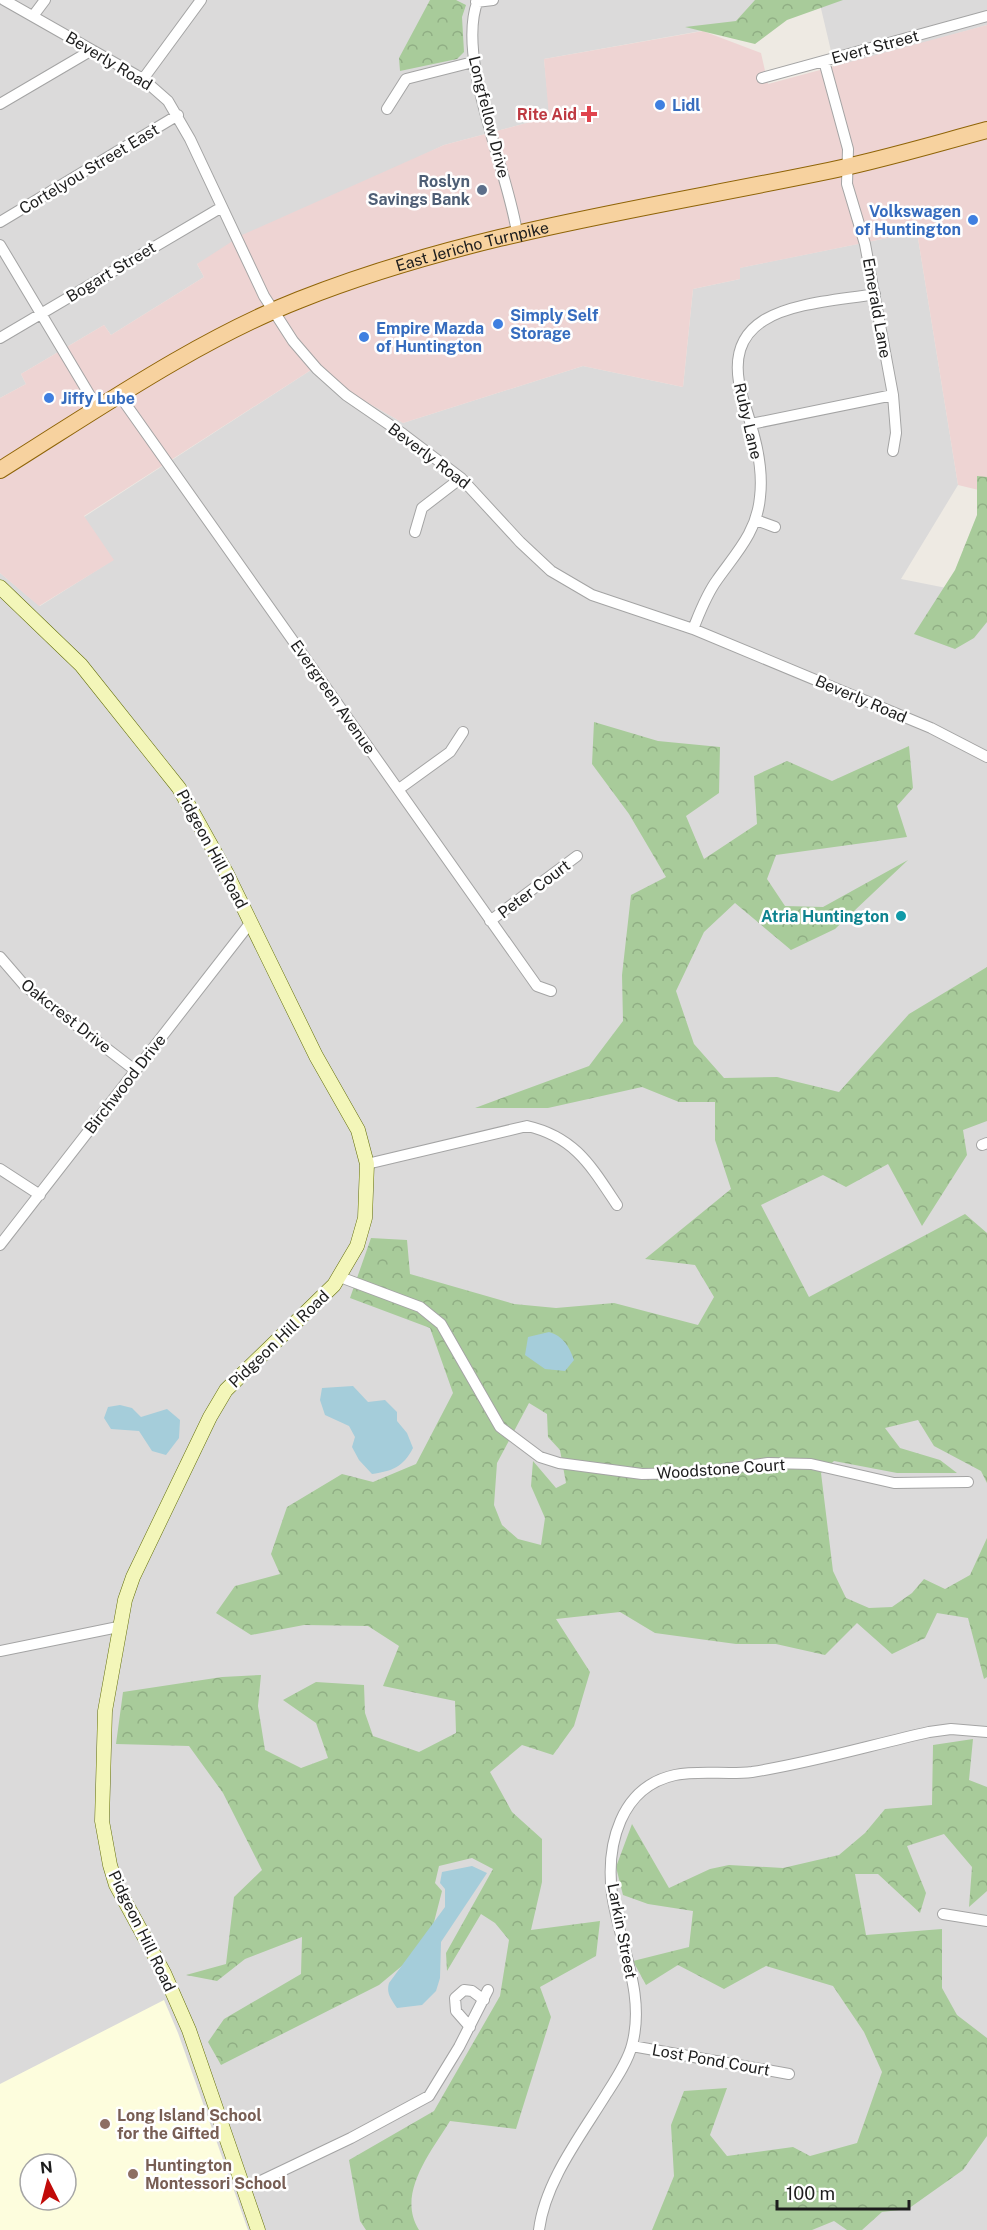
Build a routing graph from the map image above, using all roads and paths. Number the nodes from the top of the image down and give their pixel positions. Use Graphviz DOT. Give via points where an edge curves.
graph roads {
  1 [pos="4,0"];
  2 [pos="45,0"];
  3 [pos="201,0"];
  4 [pos="493,0"];
  5 [pos="477,1"];
  6 [pos="33,16"];
  7 [pos="987,16"];
  8 [pos="92,50"];
  9 [pos="824,61"];
  10 [pos="473,62"];
  11 [pos="762,78"];
  12 [pos="143,79"];
  13 [pos="0,104"];
  14 [pos="387,109"];
  15 [pos="178,115"];
  16 [pos="987,130"];
  17 [pos="848,167"];
  18 [pos="222,207"];
  19 [pos="0,222"];
  20 [pos="518,233"];
  21 [pos="0,245"];
  22 [pos="875,294"];
  23 [pos="272,310"];
  24 [pos="39,314"];
  25 [pos="0,338"];
  26 [pos="893,395"];
  27 [pos="120,396"];
  28 [pos="98,410"];
  29 [pos="751,424"];
  30 [pos="893,451"];
  31 [pos="0,470"];
  32 [pos="461,478"];
  33 [pos="756,520"];
  34 [pos="775,527"];
  35 [pos="415,532"];
  36 [pos="0,587"];
  37 [pos="693,629"];
  38 [pos="463,732"];
  39 [pos="987,757"];
  40 [pos="399,789"];
  41 [pos="577,856"];
  42 [pos="490,921"];
  43 [pos="251,922"];
  44 [pos="0,957"];
  45 [pos="551,991"];
  46 [pos="136,1071"];
  47 [pos="367,1164"];
  48 [pos="0,1169"];
  49 [pos="40,1195"];
  50 [pos="617,1204"];
  51 [pos="0,1245"];
  52 [pos="340,1277"];
  53 [pos="968,1482"];
  54 [pos="118,1627"];
  55 [pos="0,1652"];
  56 [pos="987,1732"];
  57 [pos="943,1914"];
  58 [pos="987,1921"];
  59 [pos="470,2027"];
  60 [pos="632,2046"];
  61 [pos="789,2074"];
  62 [pos="244,2189"];
  63 [pos="258,2230"];
  64 [pos="539,2230"];
  1 -- 6 [label="street, Beverly Road"];
  2 -- 6 [label="street"];
  3 -- 12 [label="street"];
  4 -- 5 [label="street"];
  5 -- 10 [label="street, Longfellow Drive" via="471,19"];
  6 -- 8 [label="street, Beverly Road"];
  7 -- 9 [label="street, Evert Street"];
  8 -- 12 [label="street, Beverly Road"];
  8 -- 13 [label="street"];
  9 -- 11 [label="street, Evert Street"];
  9 -- 17 [label="street, Emerald Lane" via="848,149"];
  10 -- 14 [label="street" via="406,79"];
  10 -- 20 [label="street, Longfellow Drive"];
  12 -- 15 [label="street, Beverly Road" via="168,100"];
  15 -- 18 [label="street, Beverly Road"];
  15 -- 19 [label="street, Cortelyou Street East"];
  16 -- 17 [label="main road, East Jericho Turnpike"];
  17 -- 20 [label="main road, East Jericho Turnpike"];
  17 -- 22 [label="street, Emerald Lane" via="847,184 866,244"];
  18 -- 23 [label="street, Beverly Road"];
  18 -- 24 [label="street, Bogart Street"];
  20 -- 23 [label="main road, East Jericho Turnpike" via="367,275"];
  21 -- 24 [label="street"];
  22 -- 26 [label="street, Emerald Lane"];
  22 -- 29 [label="street, Ruby Lane" via="784,310 754,327 737,359"];
  23 -- 27 [label="main road, East Jericho Turnpike"];
  23 -- 32 [label="street, Beverly Road" via="316,369"];
  24 -- 25 [label="street, Bogart Street"];
  24 -- 28 [label="street"];
  26 -- 29 [label="street"];
  26 -- 30 [label="street, Emerald Lane"];
  27 -- 28 [label="main road, East Jericho Turnpike"];
  27 -- 40 [label="street, Evergreen Avenue"];
  28 -- 31 [label="main road, East Jericho Turnpike"];
  29 -- 33 [label="street, Ruby Lane" via="760,475"];
  32 -- 35 [label="street" via="422,508"];
  32 -- 37 [label="street, Beverly Road" via="528,550 569,583 610,602"];
  33 -- 34 [label="street"];
  33 -- 37 [label="street, Ruby Lane" via="740,551 715,582"];
  36 -- 43 [label="street, Pidgeon Hill Road" via="81,664 179,788"];
  37 -- 39 [label="street, Beverly Road" via="931,728"];
  38 -- 40 [label="street" via="450,752"];
  40 -- 42 [label="street, Evergreen Avenue"];
  41 -- 42 [label="street, Peter Court"];
  42 -- 45 [label="street, Evergreen Avenue" via="537,986"];
  43 -- 46 [label="street, Birchwood Drive"];
  43 -- 47 [label="street, Pidgeon Hill Road" via="316,1056 358,1130"];
  44 -- 46 [label="street, Oakcrest Drive" via="25,986"];
  46 -- 49 [label="street, Birchwood Drive"];
  47 -- 50 [label="street" via="527,1126 552,1133 576,1149"];
  47 -- 52 [label="street, Pidgeon Hill Road" via="365,1218 357,1246"];
  48 -- 49 [label="street"];
  49 -- 51 [label="street, Birchwood Drive"];
  52 -- 53 [label="street, Woodstone Court" via="420,1307 441,1324 500,1427 540,1457 642,1474 697,1473 768,1463 811,1464 894,1483"];
  52 -- 54 [label="street, Pidgeon Hill Road" via="226,1390 133,1577"];
  54 -- 55 [label="street"];
  54 -- 62 [label="street, Pidgeon Hill Road" via="103,1734 104,1840 116,1885 164,1973 189,2030"];
  56 -- 60 [label="street, Larkin Street" via="929,1732 752,1772 676,1775 655,1782 638,1794 625,1809 611,1846 612,1894 631,1966 634,1994"];
  57 -- 58 [label="street"];
  59 -- 59 [label="street" via="456,2011 455,1998 464,1990 486,1995"];
  59 -- 62 [label="street" via="429,2096"];
  60 -- 61 [label="street, Lost Pond Court"];
  60 -- 64 [label="street, Larkin Street" via="561,2171"];
  62 -- 63 [label="street, Pidgeon Hill Road"];
}
